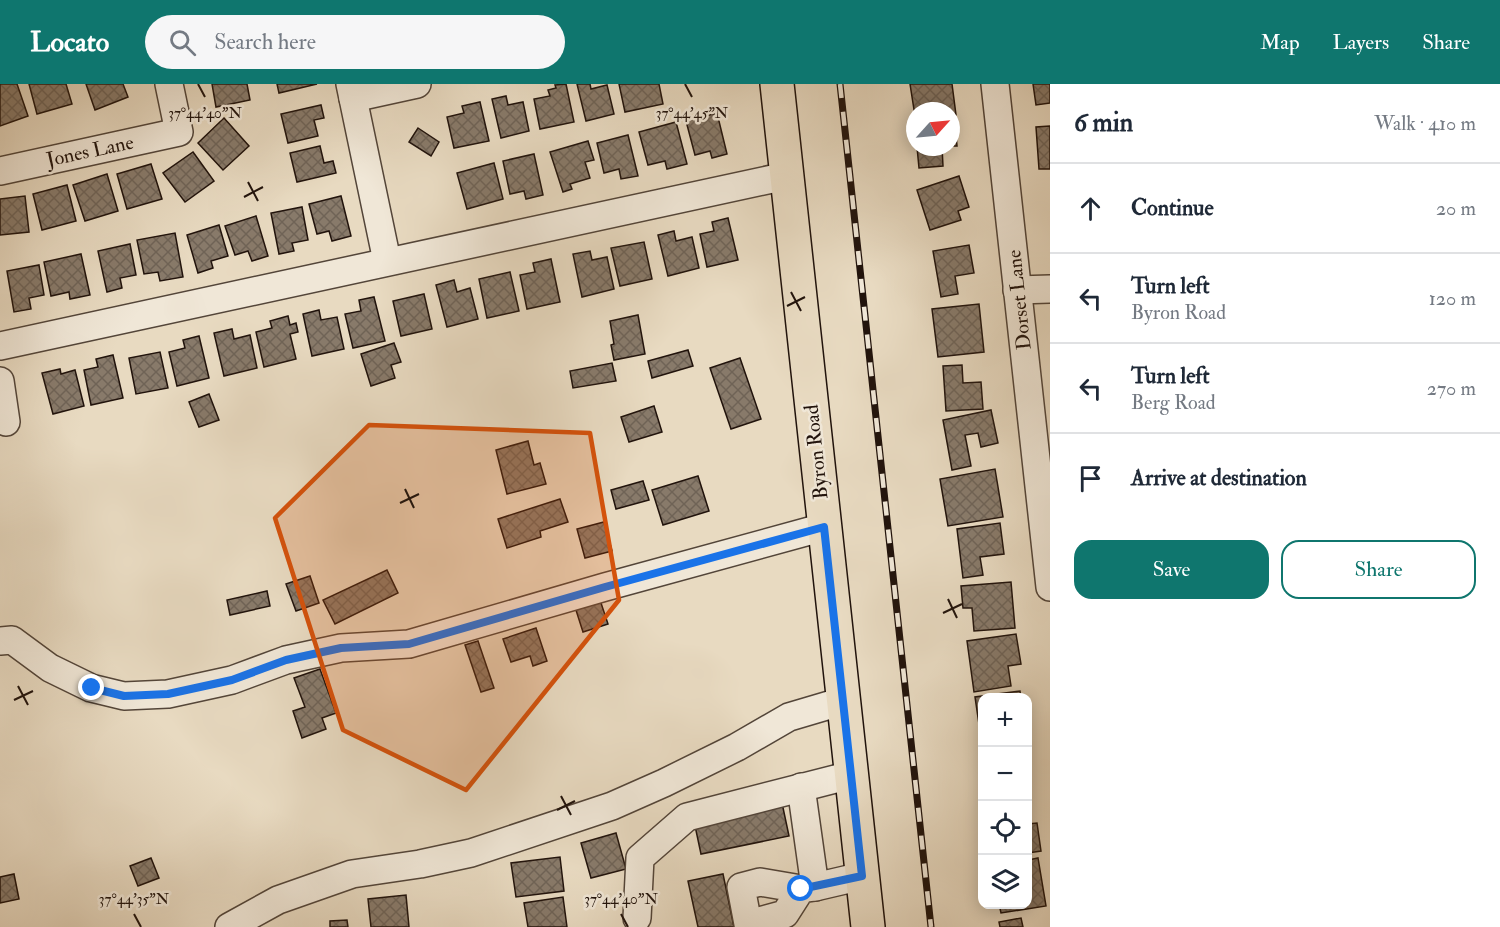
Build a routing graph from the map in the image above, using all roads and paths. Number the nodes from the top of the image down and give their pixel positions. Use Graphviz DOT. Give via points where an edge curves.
graph roads {
  1 [pos="169,84"];
  2 [pos="417,84"];
  3 [pos="777,84"];
  4 [pos="995,84"];
  5 [pos="351,91"];
  6 [pos="0,171"];
  7 [pos="786,176"];
  8 [pos="387,261"];
  9 [pos="1050,289"];
  10 [pos="1017,290"];
  11 [pos="0,346"];
  12 [pos="0,381"];
  13 [pos="6,422"];
  14 [pos="824,527"];
  15 [pos="1050,587"];
  16 [pos="0,641"];
  17 [pos="843,701"];
  18 [pos="851,775"];
  19 [pos="801,787"];
  20 [pos="862,876"];
  21 [pos="637,918"];
  22 [pos="229,927"];
  23 [pos="868,927"];
  1 -- 6 [label="street, Jones Lane" via="179,132"];
  2 -- 5 [label="street"];
  3 -- 7 [label="main road, Byron Road"];
  4 -- 10 [label="street, Dorset Lane"];
  5 -- 8 [label="street"];
  7 -- 8 [label="street"];
  7 -- 14 [label="main road, Byron Road"];
  8 -- 11 [label="street"];
  9 -- 10 [label="street"];
  10 -- 15 [label="street, Dorset Lane"];
  12 -- 13 [label="street"];
  14 -- 16 [label="street" via="409,644 341,648 168,694 124,696 92,688 50,668 12,640"];
  14 -- 17 [label="main road, Byron Road"];
  17 -- 18 [label="main road, Byron Road"];
  17 -- 22 [label="street" via="789,717 737,747 612,806 471,853 352,874 278,900"];
  18 -- 19 [label="street"];
  18 -- 20 [label="main road, Byron Road"];
  19 -- 20 [label="street" via="808,888"];
  19 -- 21 [label="street" via="687,817 640,858"];
  20 -- 23 [label="main road, Byron Road"];
}
